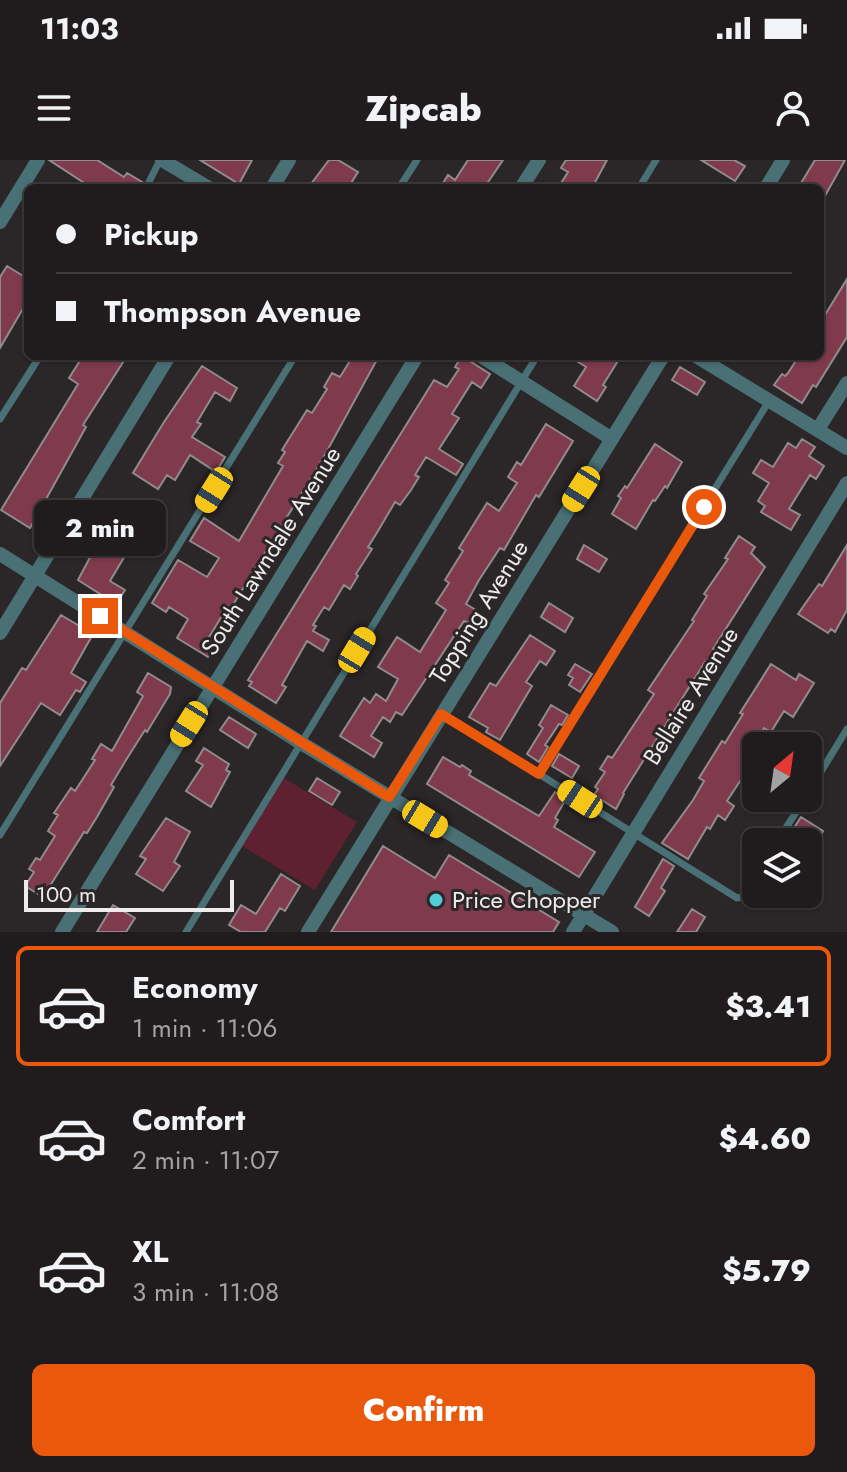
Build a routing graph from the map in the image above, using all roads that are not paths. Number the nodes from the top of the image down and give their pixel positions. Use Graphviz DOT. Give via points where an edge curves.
graph roads {
  1 [pos="38,160"];
  2 [pos="161,160"];
  3 [pos="289,160"];
  4 [pos="417,160"];
  5 [pos="539,160"];
  6 [pos="656,160"];
  7 [pos="783,160"];
  8 [pos="148,184"];
  9 [pos="202,184"];
  10 [pos="274,184"];
  11 [pos="402,184"];
  12 [pos="524,184"];
  13 [pos="641,184"];
  14 [pos="768,184"];
  15 [pos="0,222"];
  16 [pos="37,360"];
  17 [pos="167,360"];
  18 [pos="293,360"];
  19 [pos="415,360"];
  20 [pos="488,360"];
  21 [pos="534,360"];
  22 [pos="661,360"];
  23 [pos="703,360"];
  24 [pos="522,380"];
  25 [pos="847,383"];
  26 [pos="769,400"];
  27 [pos="0,419"];
  28 [pos="818,429"];
  29 [pos="612,439"];
  30 [pos="847,448"];
  31 [pos="847,483"];
  32 [pos="0,554"];
  33 [pos="35,576"];
  34 [pos="126,632"];
  35 [pos="0,633"];
  36 [pos="212,687"];
  37 [pos="441,714"];
  38 [pos="847,729"];
  39 [pos="301,743"];
  40 [pos="822,770"];
  41 [pos="539,774"];
  42 [pos="389,797"];
  43 [pos="632,833"];
  44 [pos="0,835"];
  45 [pos="742,897"];
  46 [pos="583,915"];
  47 [pos="62,932"];
  48 [pos="186,932"];
  49 [pos="308,932"];
  50 [pos="573,932"];
  51 [pos="612,932"];
  1 -- 15 [label="street"];
  2 -- 8 [label="lane"];
  2 -- 9 [label="street"];
  3 -- 10 [label="street"];
  4 -- 11 [label="lane"];
  5 -- 12 [label="street"];
  6 -- 13 [label="lane"];
  7 -- 14 [label="street"];
  16 -- 27 [label="lane"];
  17 -- 33 [label="street"];
  18 -- 34 [label="lane"];
  19 -- 36 [label="street, South Lawndale Avenue"];
  20 -- 24 [label="street"];
  21 -- 24 [label="lane"];
  22 -- 29 [label="street, Topping Avenue"];
  23 -- 26 [label="street"];
  24 -- 29 [label="street"];
  24 -- 39 [label="lane"];
  25 -- 28 [label="street"];
  26 -- 28 [label="street"];
  26 -- 41 [label="lane"];
  28 -- 30 [label="street"];
  29 -- 37 [label="street, Topping Avenue"];
  31 -- 43 [label="street, Bellaire Avenue"];
  32 -- 33 [label="street"];
  33 -- 34 [label="street"];
  33 -- 35 [label="street"];
  34 -- 36 [label="street"];
  34 -- 44 [label="lane"];
  36 -- 39 [label="street"];
  36 -- 47 [label="street, South Lawndale Avenue"];
  37 -- 41 [label="lane"];
  37 -- 42 [label="street, Topping Avenue"];
  38 -- 40 [label="lane"];
  39 -- 42 [label="street"];
  39 -- 48 [label="lane"];
  41 -- 43 [label="lane"];
  42 -- 46 [label="street"];
  42 -- 49 [label="street, Topping Avenue"];
  43 -- 45 [label="lane"];
  43 -- 46 [label="street, Bellaire Avenue"];
  46 -- 50 [label="street, Bellaire Avenue"];
  46 -- 51 [label="street"];
}
